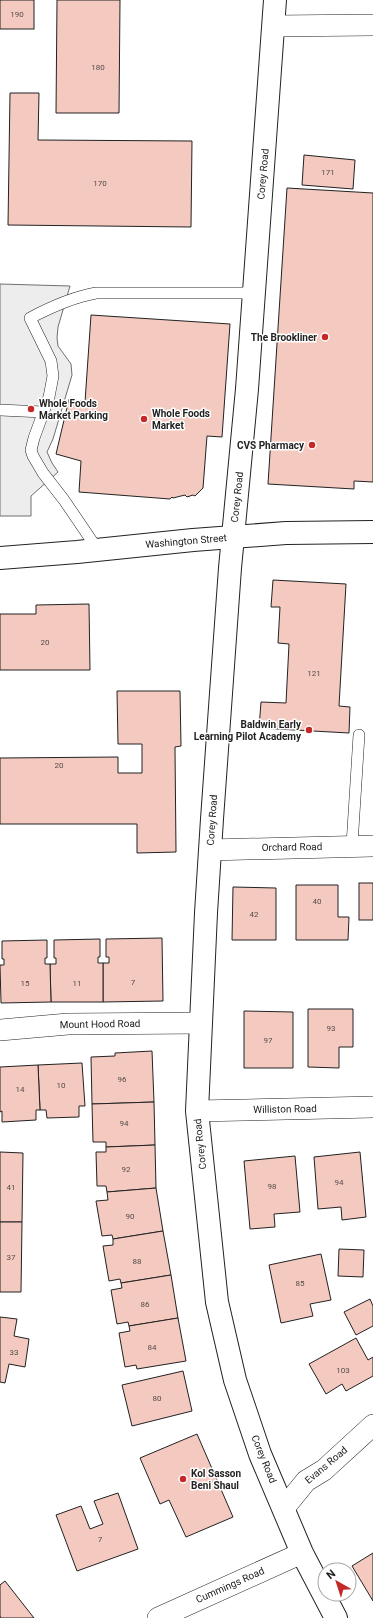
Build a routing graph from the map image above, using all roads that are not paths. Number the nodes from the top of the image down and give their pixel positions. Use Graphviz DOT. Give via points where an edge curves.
graph roads {
  1 [pos="275,0"];
  2 [pos="373,25"];
  3 [pos="274,26"];
  4 [pos="254,293"];
  5 [pos="0,410"];
  6 [pos="43,412"];
  7 [pos="373,532"];
  8 [pos="233,536"];
  9 [pos="98,550"];
  10 [pos="0,558"];
  11 [pos="359,734"];
  12 [pos="352,845"];
  13 [pos="373,846"];
  14 [pos="210,850"];
  15 [pos="201,1023"];
  16 [pos="0,1030"];
  17 [pos="373,1107"];
  18 [pos="197,1111"];
  19 [pos="373,1426"];
  20 [pos="284,1508"];
  21 [pos="302,1553"];
  22 [pos="158,1618"];
  23 [pos="336,1618"];
  1 -- 3 [label="street, Corey Road"];
  2 -- 3 [label="street"];
  3 -- 4 [label="street, Corey Road"];
  4 -- 6 [label="lane" via="96,293 56,305 30,318 47,350 52,366 52,387"];
  4 -- 8 [label="street, Corey Road"];
  5 -- 6 [label="lane"];
  6 -- 9 [label="lane" via="32,444 33,456"];
  7 -- 8 [label="street, Washington Street"];
  8 -- 9 [label="street, Washington Street"];
  8 -- 14 [label="street, Corey Road"];
  9 -- 10 [label="street, Washington Street"];
  11 -- 12 [label="lane"];
  12 -- 13 [label="street, Orchard Road"];
  12 -- 14 [label="street, Orchard Road"];
  14 -- 15 [label="street, Corey Road"];
  15 -- 16 [label="street, Mount Hood Road" via="76,1024"];
  15 -- 18 [label="street, Corey Road"];
  17 -- 18 [label="street, Williston Road"];
  18 -- 20 [label="street, Corey Road" via="217,1302 225,1341 260,1454"];
  19 -- 20 [label="street, Evans Road" via="324,1470 306,1481"];
  20 -- 21 [label="street, Corey Road"];
  21 -- 22 [label="street, Cummings Road"];
  21 -- 23 [label="street, Corey Road"];
}
